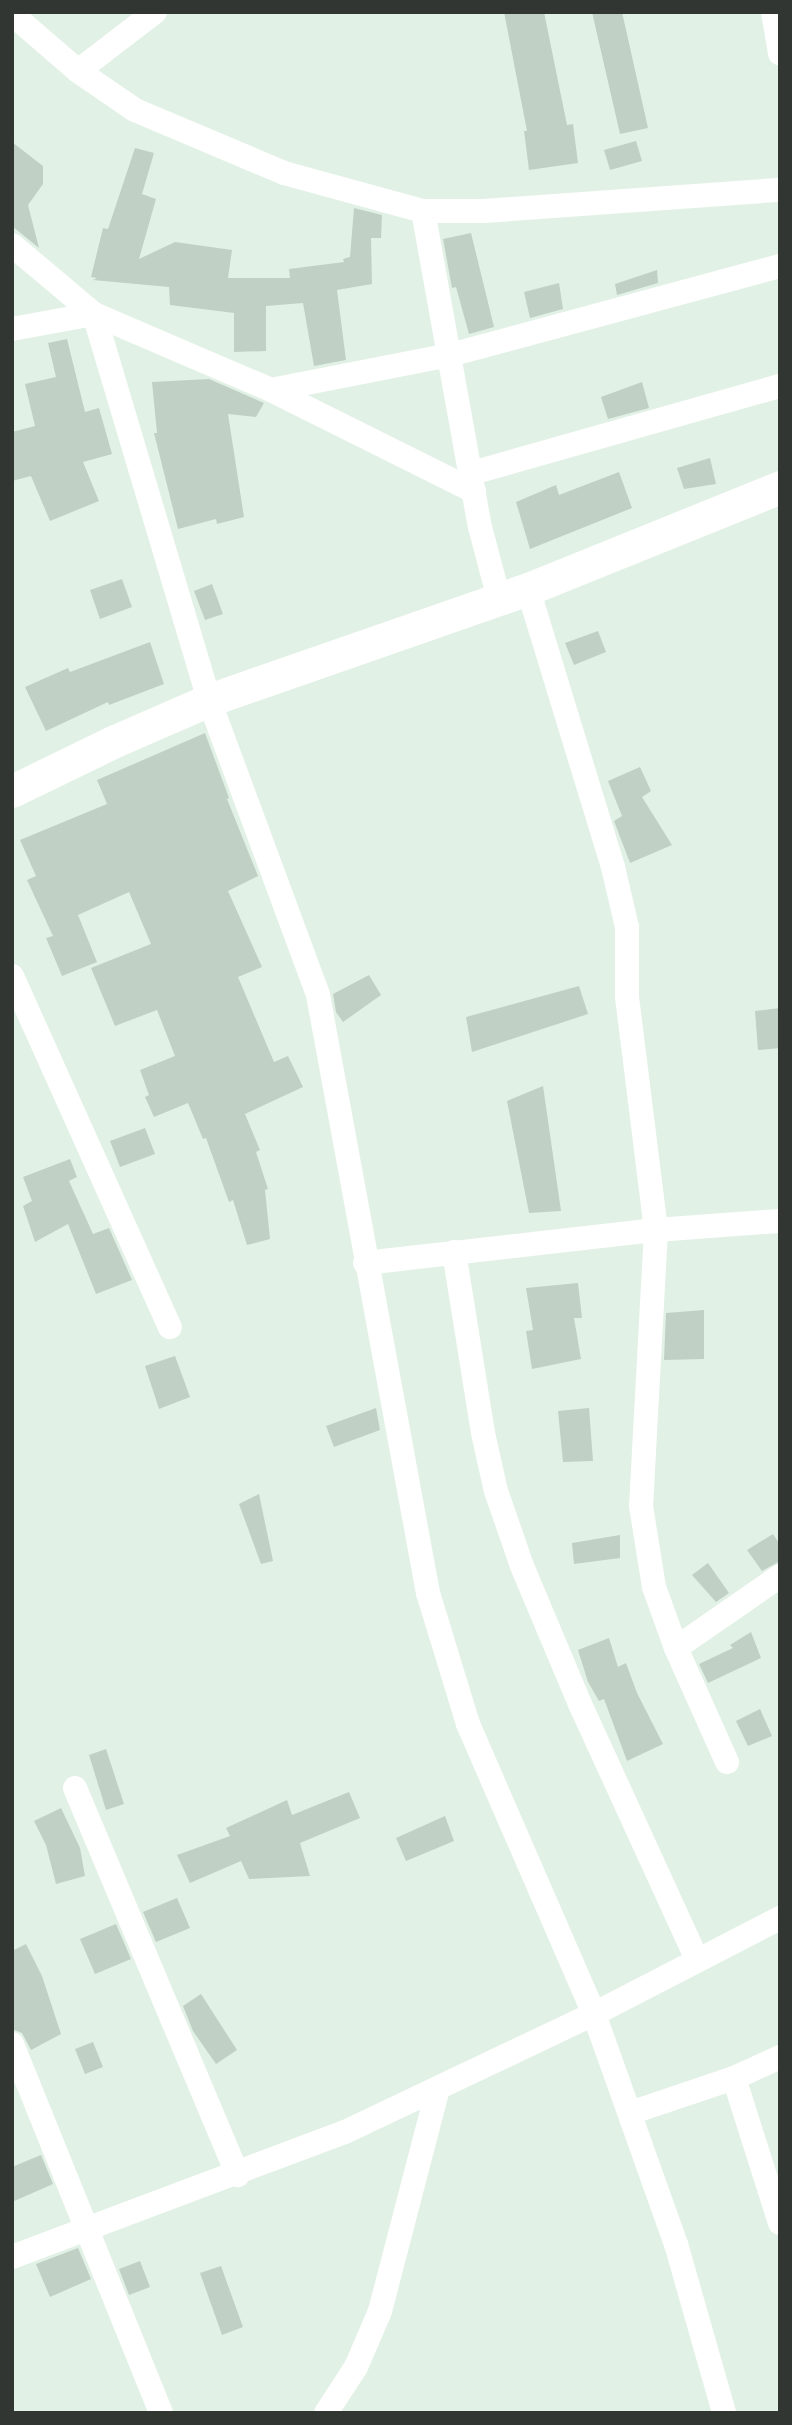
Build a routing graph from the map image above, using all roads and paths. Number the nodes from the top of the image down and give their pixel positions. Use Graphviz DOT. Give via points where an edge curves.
graph roads {
  1 [pos="155,12"];
  2 [pos="773,12"];
  3 [pos="12,14"];
  4 [pos="780,53"];
  5 [pos="78,71"];
  6 [pos="780,190"];
  7 [pos="423,211"];
  8 [pos="12,245"];
  9 [pos="780,265"];
  10 [pos="94,314"];
  11 [pos="12,330"];
  12 [pos="450,355"];
  13 [pos="780,386"];
  14 [pos="271,390"];
  15 [pos="473,482"];
  16 [pos="780,487"];
  17 [pos="514,594"];
  18 [pos="209,700"];
  19 [pos="12,791"];
  20 [pos="12,976"];
  21 [pos="780,1221"];
  22 [pos="656,1230"];
  23 [pos="454,1252"];
  24 [pos="365,1263"];
  25 [pos="170,1327"];
  26 [pos="780,1576"];
  27 [pos="676,1648"];
  28 [pos="727,1762"];
  29 [pos="75,1788"];
  30 [pos="780,1918"];
  31 [pos="697,1960"];
  32 [pos="594,2014"];
  33 [pos="12,2044"];
  34 [pos="780,2057"];
  35 [pos="734,2078"];
  36 [pos="439,2088"];
  37 [pos="629,2113"];
  38 [pos="238,2175"];
  39 [pos="780,2223"];
  40 [pos="87,2230"];
  41 [pos="12,2257"];
  42 [pos="161,2413"];
  43 [pos="326,2413"];
  44 [pos="723,2413"];
  1 -- 5 [label="street"];
  2 -- 4 [label="street"];
  3 -- 5 [label="street"];
  5 -- 7 [label="street" via="135,110 284,173"];
  6 -- 7 [label="street" via="484,211"];
  7 -- 12 [label="street"];
  8 -- 10 [label="street"];
  9 -- 12 [label="street"];
  10 -- 11 [label="street"];
  10 -- 14 [label="street"];
  10 -- 18 [label="street"];
  12 -- 14 [label="street"];
  12 -- 15 [label="street"];
  13 -- 15 [label="street"];
  14 -- 15 [label="street"];
  15 -- 17 [label="street"];
  16 -- 17 [label="street"];
  17 -- 18 [label="street"];
  17 -- 22 [label="street" via="613,867 627,927 627,997"];
  18 -- 19 [label="street"];
  18 -- 24 [label="street" via="318,995"];
  20 -- 25 [label="street"];
  21 -- 22 [label="street"];
  22 -- 23 [label="street"];
  22 -- 27 [label="street" via="641,1506 654,1587"];
  23 -- 24 [label="street"];
  23 -- 31 [label="street" via="496,1491 580,1704"];
  24 -- 32 [label="street" via="432,1606 468,1724"];
  26 -- 27 [label="street"];
  27 -- 28 [label="street"];
  29 -- 38 [label="street"];
  30 -- 31 [label="street"];
  31 -- 32 [label="street"];
  32 -- 36 [label="street"];
  32 -- 37 [label="street"];
  33 -- 40 [label="street"];
  34 -- 35 [label="street"];
  35 -- 37 [label="street"];
  35 -- 39 [label="street"];
  36 -- 38 [label="street"];
  36 -- 43 [label="street" via="380,2311 356,2367"];
  37 -- 44 [label="street" via="676,2244"];
  38 -- 40 [label="street"];
  40 -- 41 [label="street"];
  40 -- 42 [label="street"];
}
